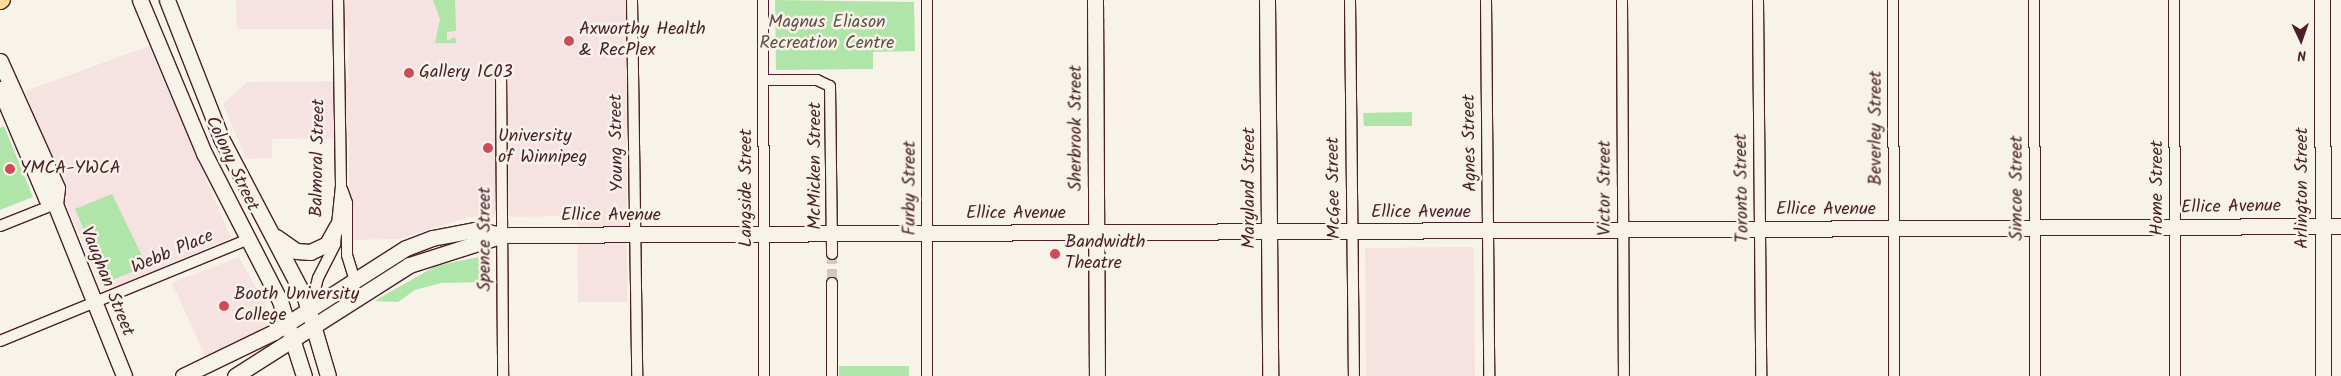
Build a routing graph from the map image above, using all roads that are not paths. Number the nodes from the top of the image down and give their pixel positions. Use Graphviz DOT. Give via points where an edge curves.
graph roads {
  1 [pos="140,0"];
  2 [pos="166,0"];
  3 [pos="338,0"];
  4 [pos="632,0"];
  5 [pos="763,0"];
  6 [pos="927,0"];
  7 [pos="1095,0"];
  8 [pos="1267,0"];
  9 [pos="1350,0"];
  10 [pos="1486,0"];
  11 [pos="1622,0"];
  12 [pos="1758,0"];
  13 [pos="1893,0"];
  14 [pos="2034,0"];
  15 [pos="2174,0"];
  16 [pos="2322,0"];
  17 [pos="0,61"];
  18 [pos="501,71"];
  19 [pos="763,80"];
  20 [pos="0,89"];
  21 [pos="341,186"];
  22 [pos="55,204"];
  23 [pos="0,226"];
  24 [pos="337,226"];
  25 [pos="2322,226"];
  26 [pos="2341,226"];
  27 [pos="2175,227"];
  28 [pos="2034,228"];
  29 [pos="1759,229"];
  30 [pos="1894,229"];
  31 [pos="1623,230"];
  32 [pos="1488,231"];
  33 [pos="270,232"];
  34 [pos="1268,232"];
  35 [pos="1352,232"];
  36 [pos="764,233"];
  37 [pos="1096,233"];
  38 [pos="636,234"];
  39 [pos="833,234"];
  40 [pos="927,234"];
  41 [pos="502,235"];
  42 [pos="246,240"];
  43 [pos="832,254"];
  44 [pos="354,281"];
  45 [pos="832,283"];
  46 [pos="94,303"];
  47 [pos="310,311"];
  48 [pos="288,323"];
  49 [pos="316,328"];
  50 [pos="295,340"];
  51 [pos="0,341"];
  52 [pos="124,375"];
  53 [pos="183,376"];
  54 [pos="235,376"];
  55 [pos="304,376"];
  56 [pos="328,376"];
  57 [pos="503,376"];
  58 [pos="636,376"];
  59 [pos="764,376"];
  60 [pos="832,376"];
  61 [pos="927,376"];
  62 [pos="1097,376"];
  63 [pos="1270,376"];
  64 [pos="1354,376"];
  65 [pos="1489,376"];
  66 [pos="1624,376"];
  67 [pos="1761,376"];
  68 [pos="1894,376"];
  69 [pos="2035,376"];
  70 [pos="2175,376"];
  71 [pos="2323,376"];
  1 -- 42 [label="main road, Colony Street" via="204,153"];
  2 -- 33 [label="main road, Colony Street" via="221,138"];
  3 -- 21 [label="street, Balmoral Street"];
  4 -- 38 [label="street, Young Street"];
  5 -- 19 [label="street, Langside Street"];
  6 -- 40 [label="street, Furby Street"];
  7 -- 37 [label="main road, Sherbrook Street"];
  8 -- 34 [label="main road, Maryland Street"];
  9 -- 35 [label="street, McGee Street"];
  10 -- 32 [label="street, Agnes Street"];
  11 -- 31 [label="street, Victor Street"];
  12 -- 29 [label="street, Toronto Street"];
  13 -- 30 [label="street, Beverley Street"];
  14 -- 28 [label="street, Simcoe Street"];
  15 -- 27 [label="street, Home Street"];
  16 -- 25 [label="main road, Arlington Street"];
  17 -- 22 [label="main road, Vaughan Street" via="57,188"];
  18 -- 41 [label="street, Spence Street"];
  19 -- 36 [label="street, Langside Street"];
  19 -- 39 [label="street, McMicken Street" via="817,80 830,86"];
  20 -- 22 [label="main road, Vaughan Street" via="46,198"];
  21 -- 24 [label="street, Balmoral Street"];
  21 -- 44 [label="street" via="347,203 347,255"];
  22 -- 23 [label="street"];
  22 -- 46 [label="main road, Vaughan Street"];
  24 -- 33 [label="main road" via="327,244 310,252 291,249"];
  24 -- 47 [label="street, Balmoral Street" via="335,244 318,278"];
  25 -- 26 [label="main road, Ellice Avenue"];
  25 -- 27 [label="main road, Ellice Avenue"];
  25 -- 71 [label="main road, Arlington Street"];
  27 -- 28 [label="main road, Ellice Avenue"];
  27 -- 70 [label="street, Home Street"];
  28 -- 30 [label="main road, Ellice Avenue"];
  28 -- 69 [label="street, Simcoe Street"];
  29 -- 30 [label="main road, Ellice Avenue"];
  29 -- 31 [label="main road, Ellice Avenue"];
  29 -- 67 [label="street, Toronto Street"];
  30 -- 68 [label="street, Beverley Street"];
  31 -- 32 [label="main road, Ellice Avenue"];
  31 -- 66 [label="street, Victor Street"];
  32 -- 35 [label="main road, Ellice Avenue"];
  32 -- 65 [label="street, Agnes Street"];
  33 -- 47 [label="main road, Colony Street"];
  34 -- 35 [label="main road, Ellice Avenue"];
  34 -- 37 [label="main road, Ellice Avenue"];
  34 -- 63 [label="main road, Maryland Street"];
  35 -- 64 [label="street, McGee Street"];
  36 -- 38 [label="main road, Ellice Avenue"];
  36 -- 39 [label="main road, Ellice Avenue"];
  36 -- 59 [label="street, Langside Street"];
  37 -- 40 [label="main road, Ellice Avenue"];
  37 -- 62 [label="main road, Sherbrook Street"];
  38 -- 41 [label="main road, Ellice Avenue"];
  38 -- 58 [label="street, Young Street"];
  39 -- 40 [label="main road, Ellice Avenue"];
  39 -- 43 [label="street, McMicken Street"];
  40 -- 61 [label="street, Furby Street"];
  41 -- 44 [label="main road, Ellice Avenue" via="475,230 432,238 391,256"];
  41 -- 49 [label="main road, Ellice Avenue" via="409,265"];
  41 -- 57 [label="street, Spence Street"];
  42 -- 46 [label="street, Webb Place"];
  42 -- 48 [label="main road, Colony Street"];
  44 -- 47 [label="main road, Ellice Avenue"];
  45 -- 60 [label="street"];
  46 -- 51 [label="street, Webb Place"];
  46 -- 52 [label="main road, Vaughan Street"];
  47 -- 48 [label="main road, Ellice Avenue"];
  47 -- 49 [label="main road, Colony Street"];
  48 -- 50 [label="main road, Colony Street"];
  48 -- 53 [label="main road, Ellice Avenue"];
  49 -- 50 [label="main road, Ellice Avenue"];
  49 -- 56 [label="main road"];
  50 -- 54 [label="main road, Ellice Avenue"];
  50 -- 55 [label="main road"];
}
